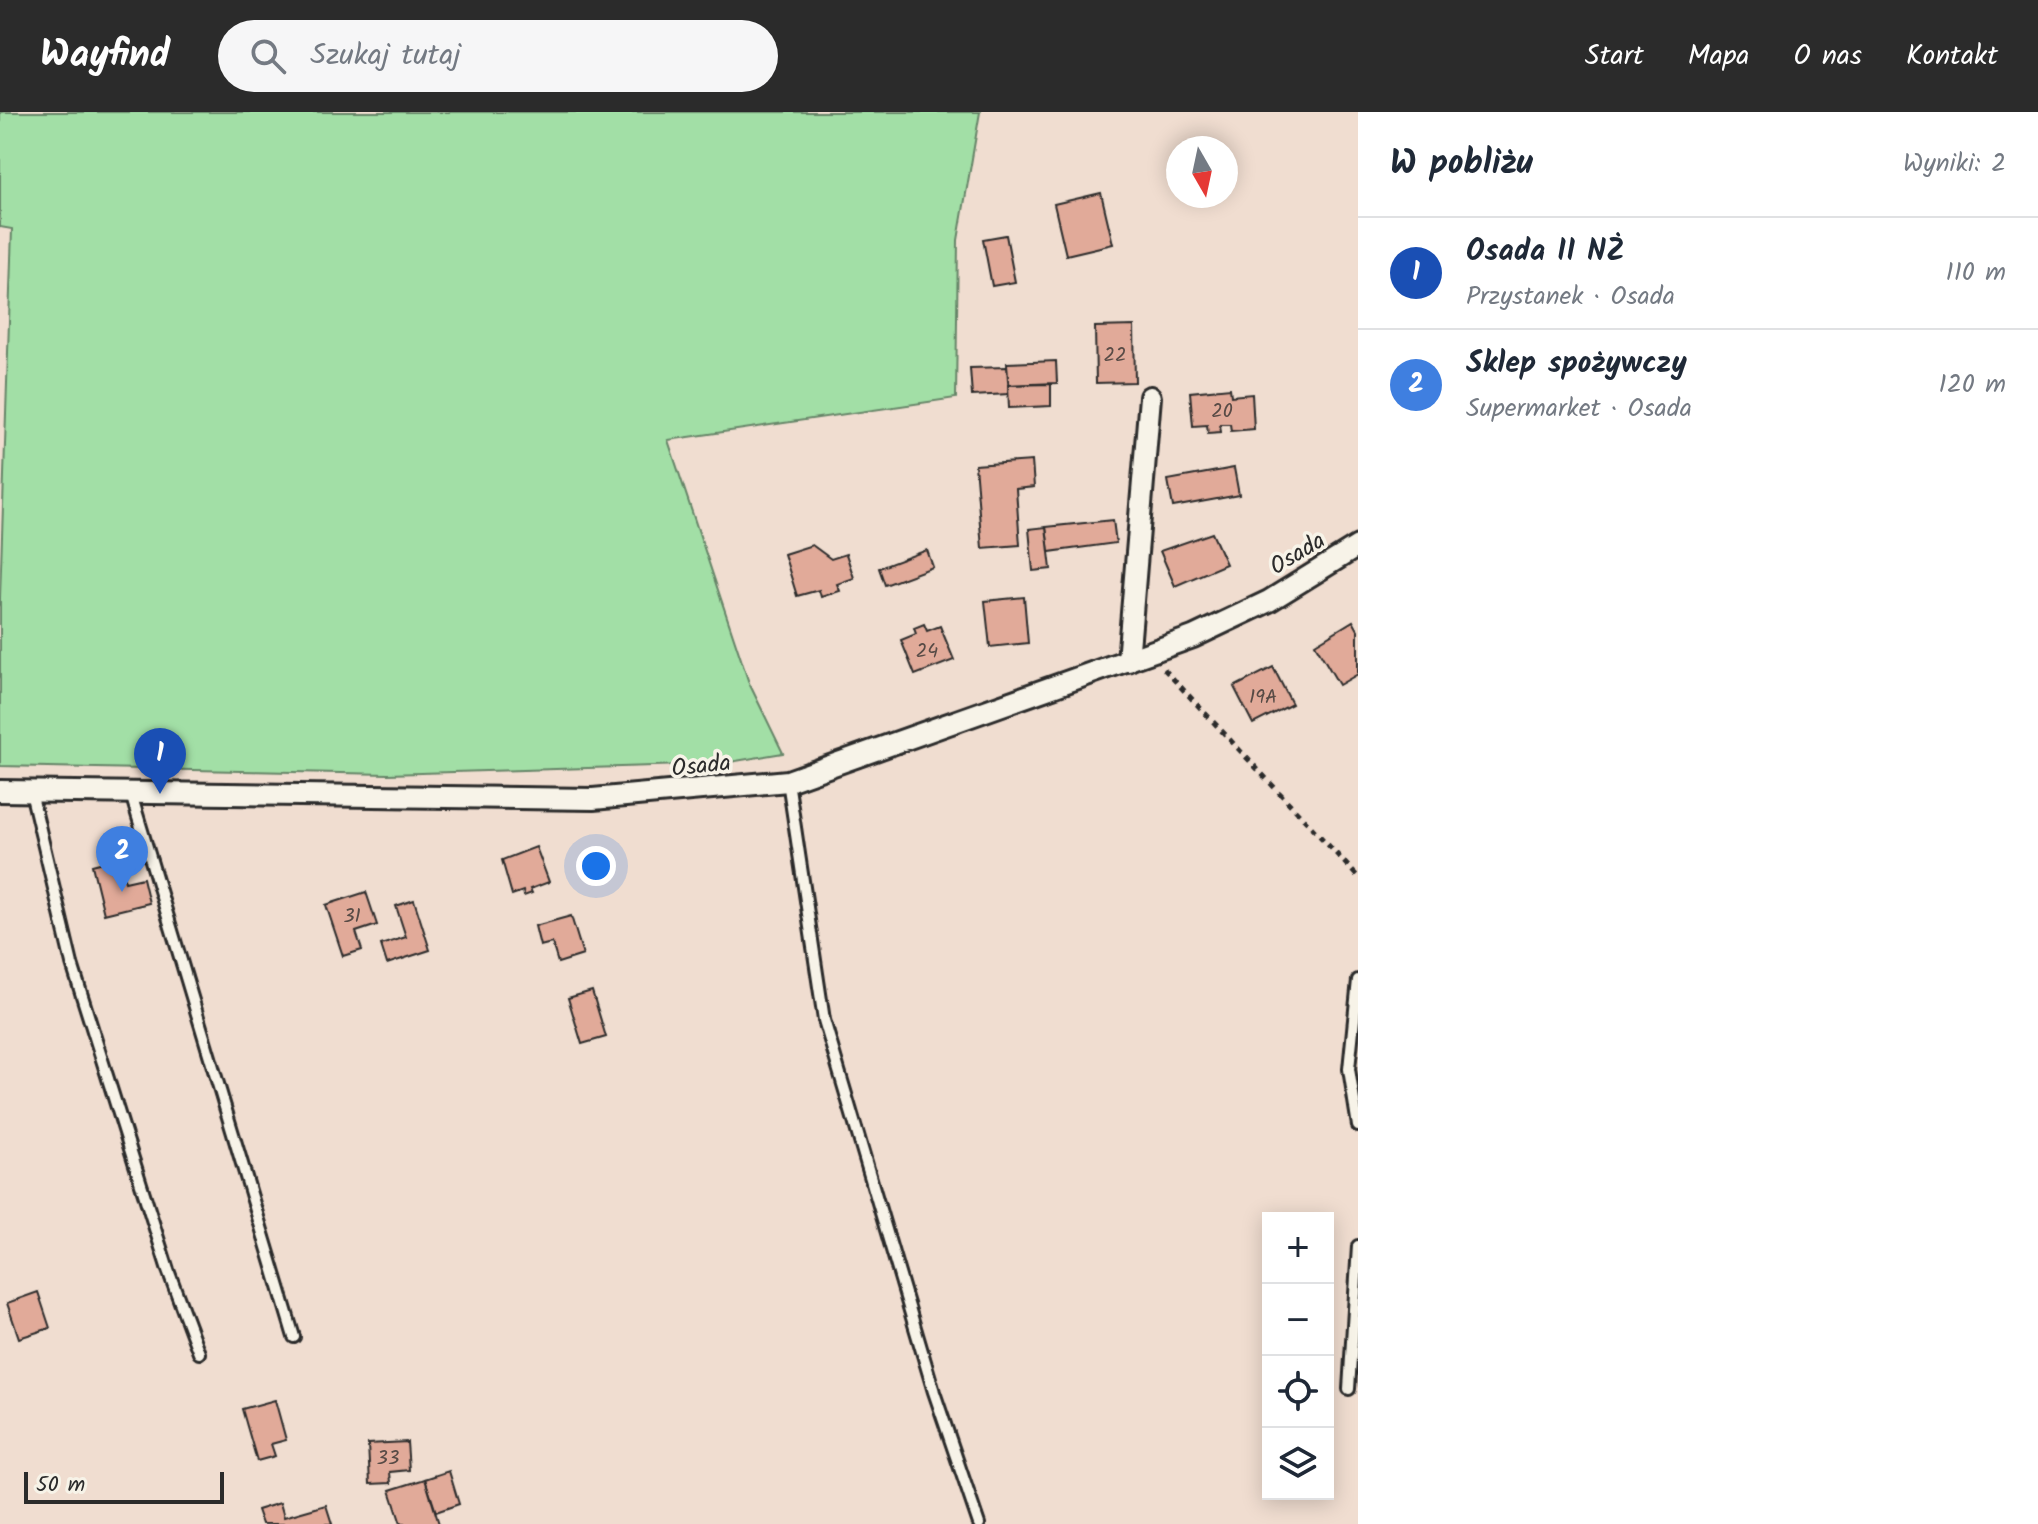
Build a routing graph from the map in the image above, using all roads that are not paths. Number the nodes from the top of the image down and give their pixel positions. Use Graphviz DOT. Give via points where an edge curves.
graph roads {
  1 [pos="1150,397"];
  2 [pos="1358,546"];
  3 [pos="1128,661"];
  4 [pos="788,781"];
  5 [pos="0,791"];
  6 [pos="31,792"];
  7 [pos="131,794"];
  8 [pos="1358,980"];
  9 [pos="1358,1126"];
  10 [pos="1358,1246"];
  11 [pos="294,1337"];
  12 [pos="199,1353"];
  13 [pos="1349,1389"];
  14 [pos="979,1524"];
  1 -- 3 [label="street"];
  2 -- 3 [label="street, Osada" via="1269,601"];
  3 -- 4 [label="street, Osada"];
  4 -- 7 [label="street, Osada" via="593,799"];
  4 -- 14 [label="lane" via="824,1020 934,1392"];
  5 -- 6 [label="street, Osada"];
  6 -- 7 [label="street, Osada"];
  6 -- 12 [label="lane" via="72,964"];
  7 -- 11 [label="lane"];
  8 -- 9 [label="lane" via="1349,1069"];
  10 -- 13 [label="lane"];
}
